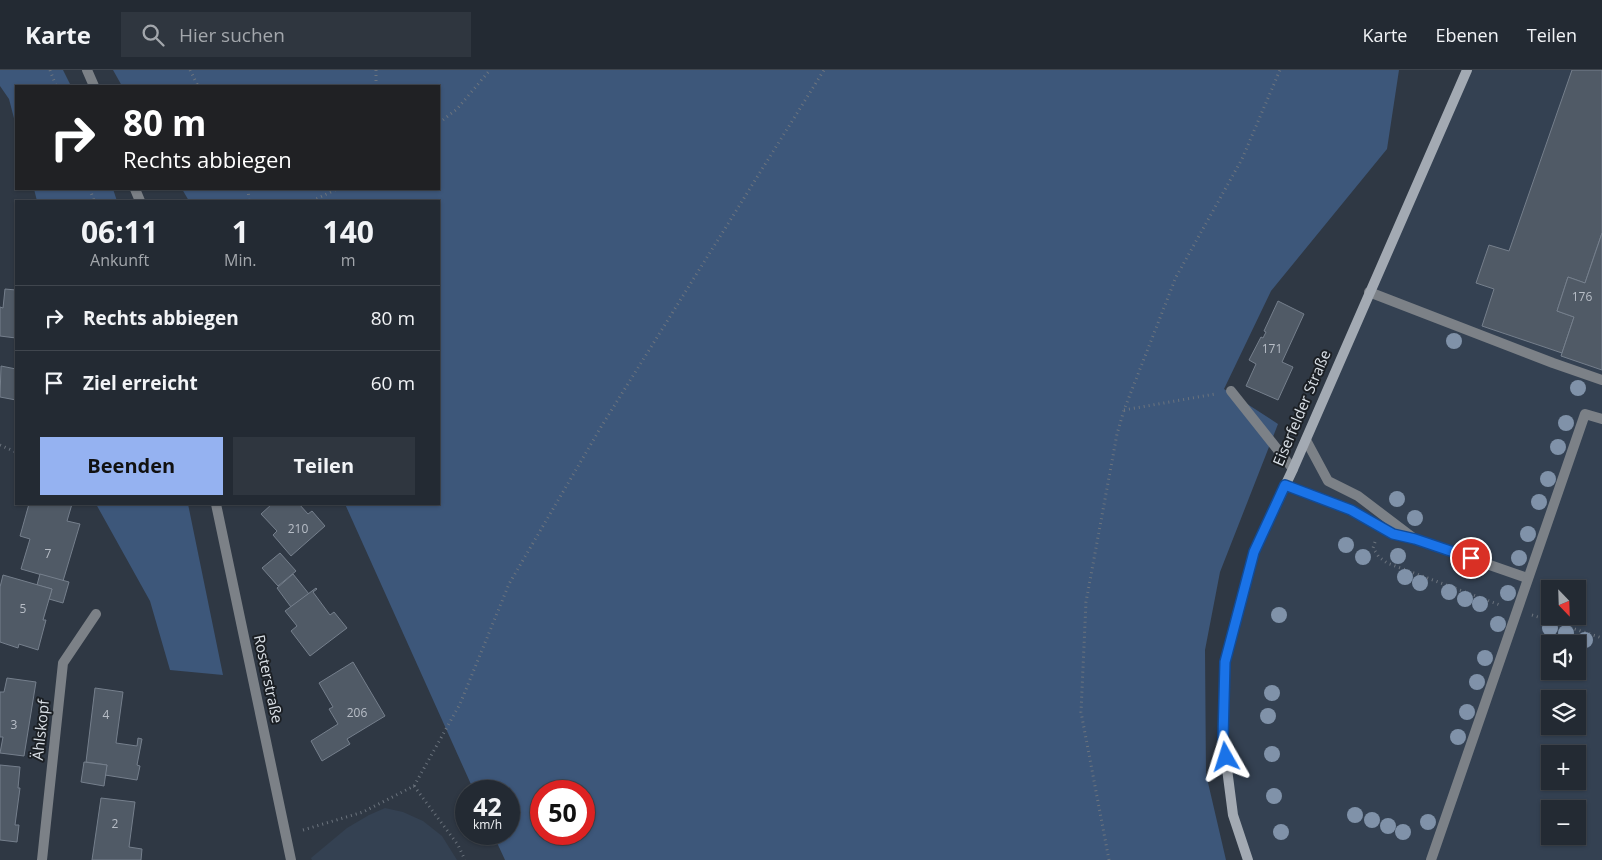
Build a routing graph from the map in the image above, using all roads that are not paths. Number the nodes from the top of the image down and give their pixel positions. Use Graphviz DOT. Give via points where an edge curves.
graph roads {
  1 [pos="87,70"];
  2 [pos="1467,70"];
  3 [pos="94,85"];
  4 [pos="1369,292"];
  5 [pos="1602,380"];
  6 [pos="1230,391"];
  7 [pos="1602,419"];
  8 [pos="1306,440"];
  9 [pos="1293,469"];
  10 [pos="1285,485"];
  11 [pos="216,505"];
  12 [pos="1415,539"];
  13 [pos="1527,578"];
  14 [pos="96,614"];
  15 [pos="42,860"];
  16 [pos="291,860"];
  17 [pos="1248,860"];
  18 [pos="1431,860"];
  1 -- 3 [label="street"];
  2 -- 4 [label="main road, Eiserfelder Straße"];
  4 -- 5 [label="street"];
  4 -- 8 [label="main road, Eiserfelder Straße"];
  6 -- 9 [label="street"];
  7 -- 13 [label="street" via="1585,414"];
  8 -- 9 [label="main road, Eiserfelder Straße"];
  8 -- 12 [label="street" via="1328,481 1358,496"];
  9 -- 10 [label="main road, Eiserfelder Straße"];
  10 -- 12 [label="street" via="1351,510 1393,534"];
  10 -- 17 [label="main road, Eiserfelder Straße" via="1254,552 1225,662 1223,738 1233,815"];
  11 -- 16 [label="street, Rosterstraße"];
  12 -- 13 [label="street"];
  13 -- 18 [label="street"];
  14 -- 15 [label="street, Ählskopf" via="63,663"];
}
